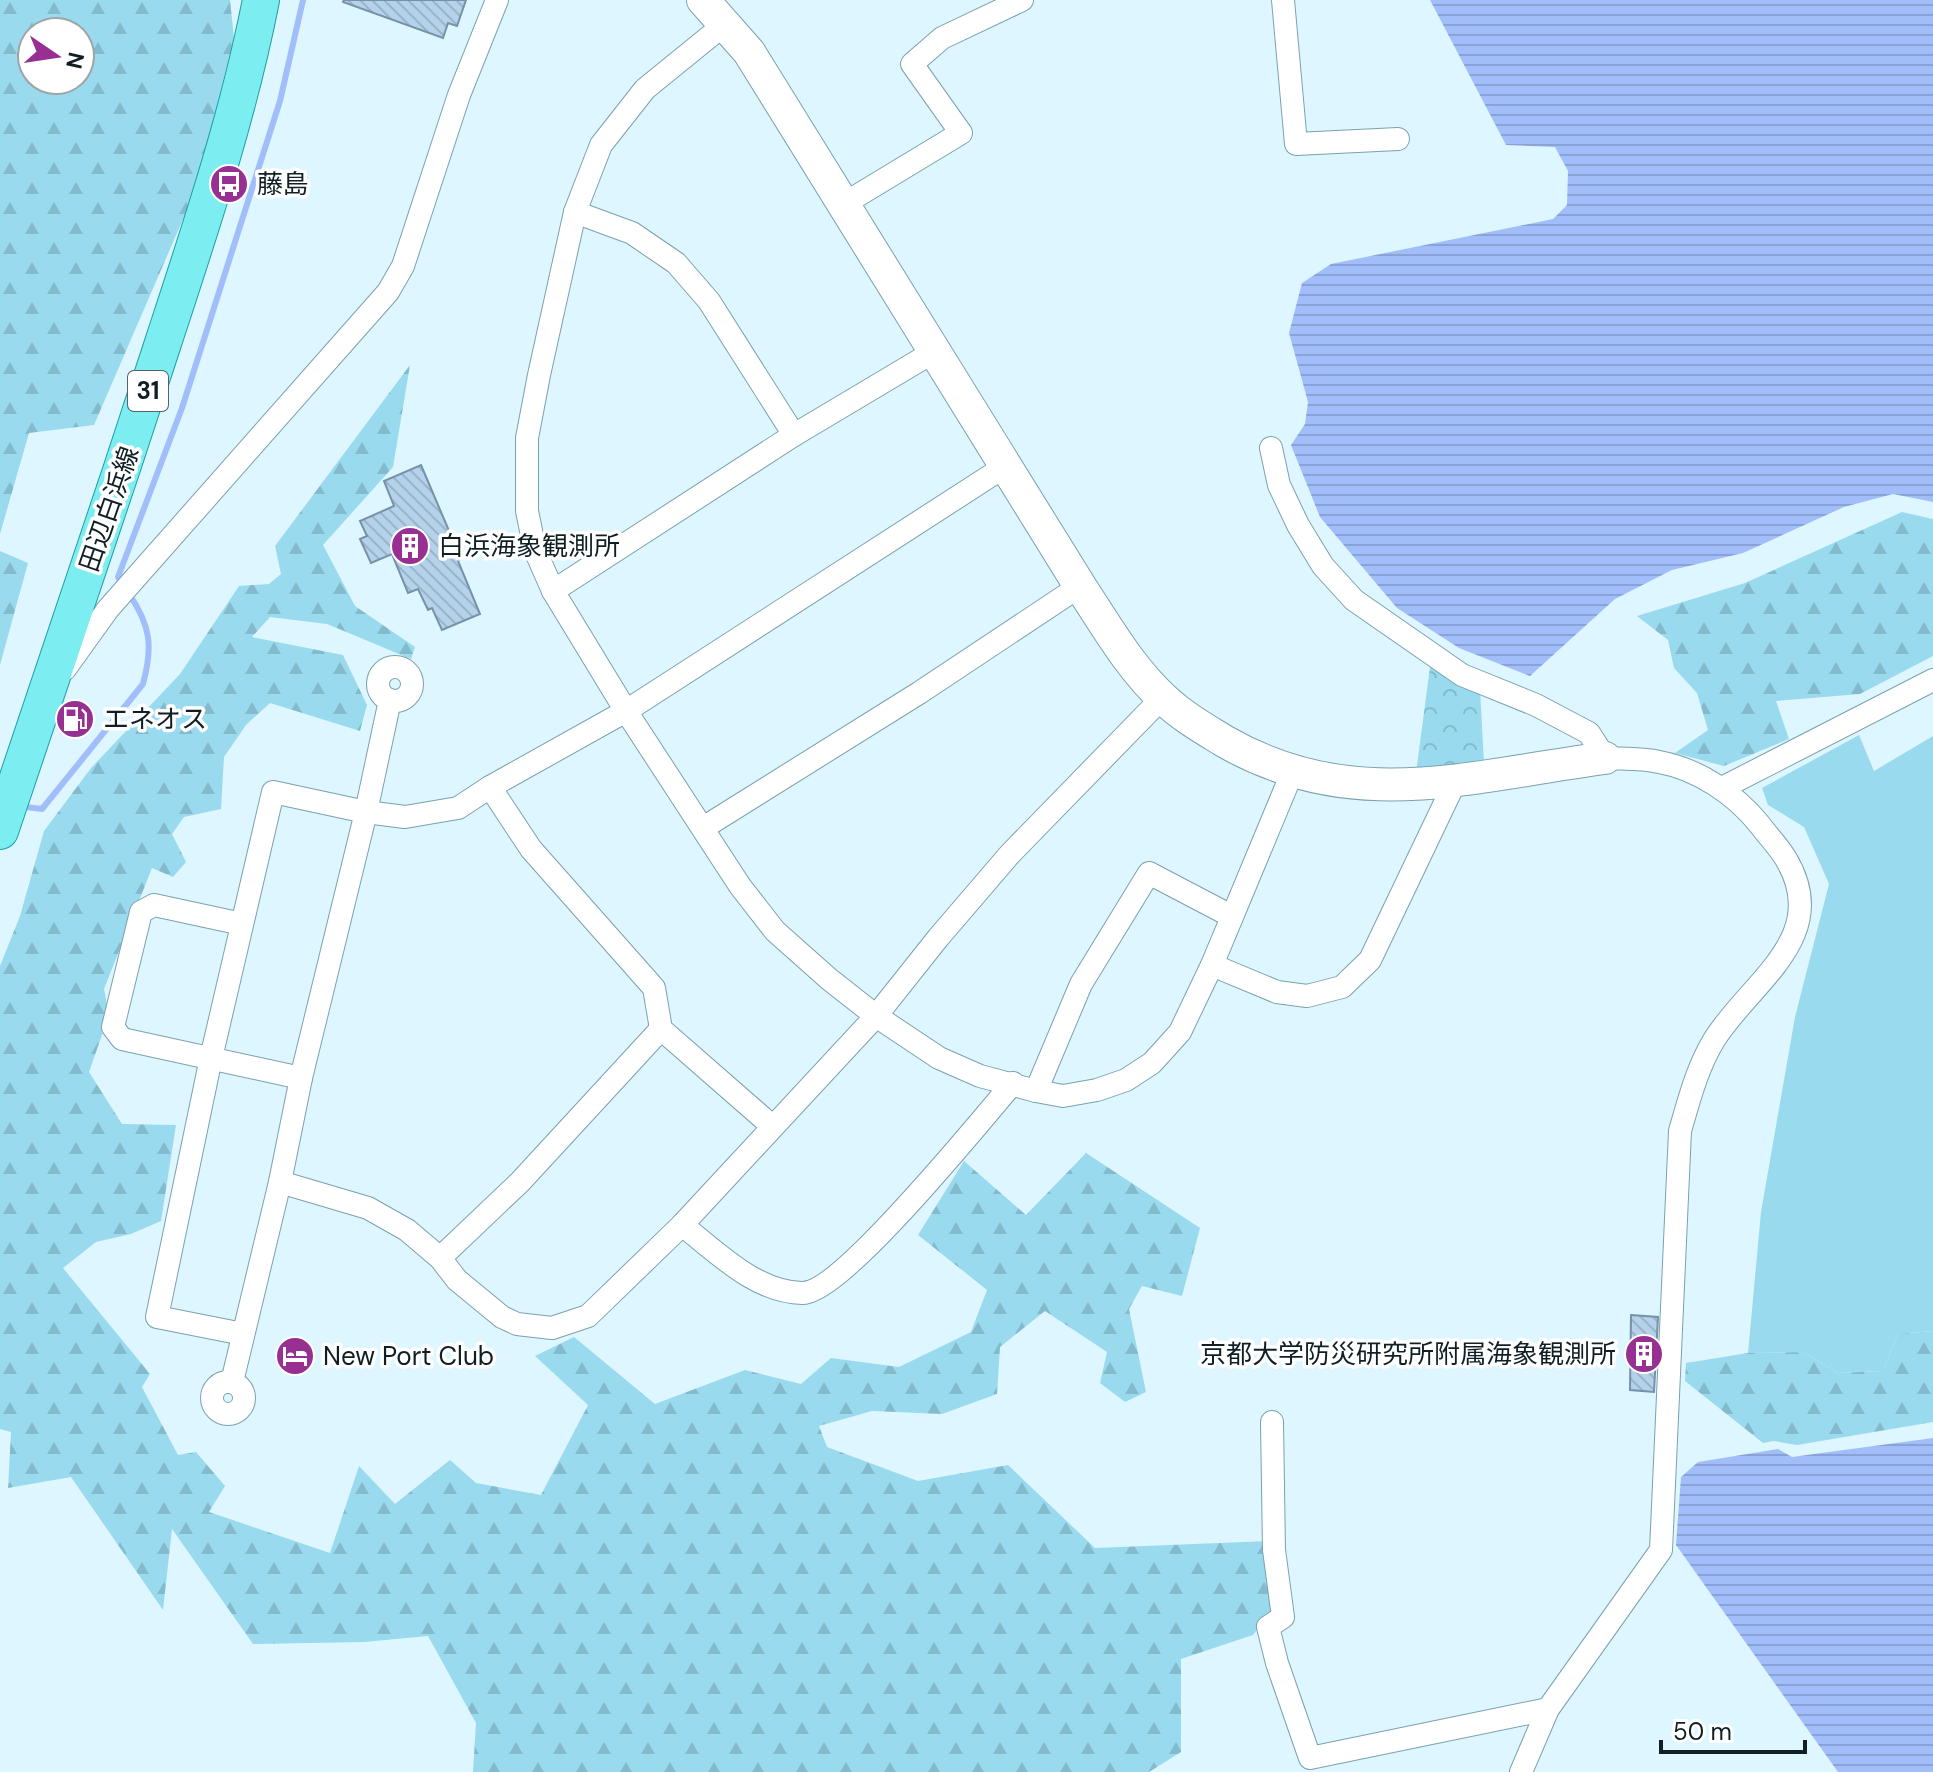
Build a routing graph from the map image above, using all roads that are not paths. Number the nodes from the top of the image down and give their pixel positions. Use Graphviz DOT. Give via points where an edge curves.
graph roads {
  1 [pos="261,0"];
  2 [pos="497,0"];
  3 [pos="703,0"];
  4 [pos="1022,0"];
  5 [pos="1283,0"];
  6 [pos="725,24"];
  7 [pos="1398,139"];
  8 [pos="842,205"];
  9 [pos="575,212"];
  10 [pos="935,351"];
  11 [pos="794,435"];
  12 [pos="1271,448"];
  13 [pos="1004,467"];
  14 [pos="1080,586"];
  15 [pos="553,591"];
  16 [pos="1933,680"];
  17 [pos="46,695"];
  18 [pos="1162,698"];
  19 [pos="390,700"];
  20 [pos="626,711"];
  21 [pos="1605,758"];
  22 [pos="1292,773"];
  23 [pos="9,775"];
  24 [pos="1455,782"];
  25 [pos="490,787"];
  26 [pos="1722,788"];
  27 [pos="366,812"];
  28 [pos="703,828"];
  29 [pos="0,831"];
  30 [pos="1231,916"];
  31 [pos="242,924"];
  32 [pos="1212,965"];
  33 [pos="876,1016"];
  34 [pos="661,1029"];
  35 [pos="211,1058"];
  36 [pos="301,1078"];
  37 [pos="1013,1083"];
  38 [pos="1036,1091"];
  39 [pos="772,1126"];
  40 [pos="280,1182"];
  41 [pos="682,1225"];
  42 [pos="440,1258"];
  43 [pos="243,1334"];
  44 [pos="232,1382"];
  45 [pos="1272,1422"];
  46 [pos="1548,1709"];
  47 [pos="1521,1772"];
  1 -- 17 [label="main road, 田辺白浜線 / 31" via="216,178"];
  2 -- 17 [label="street" via="459,95 403,266 388,292 108,609"];
  3 -- 6 [label="street"];
  4 -- 8 [label="street" via="942,38 912,64 961,133"];
  5 -- 7 [label="street" via="1296,144"];
  6 -- 8 [label="street" via="749,52"];
  6 -- 9 [label="street" via="645,89 601,145"];
  8 -- 10 [label="street"];
  9 -- 11 [label="street" via="632,233 676,263 709,301"];
  9 -- 15 [label="street" via="527,438 527,511 535,550"];
  10 -- 11 [label="street"];
  10 -- 13 [label="street"];
  11 -- 15 [label="street"];
  12 -- 21 [label="street" via="1279,485 1298,525 1323,566 1354,600 1462,675 1589,733"];
  13 -- 14 [label="street"];
  13 -- 20 [label="street"];
  14 -- 18 [label="street"];
  14 -- 28 [label="street"];
  15 -- 20 [label="street"];
  16 -- 26 [label="street"];
  17 -- 23 [label="main road, 田辺白浜線 / 31"];
  18 -- 22 [label="street" via="1247,754"];
  18 -- 33 [label="street" via="1010,854"];
  19 -- 27 [label="street"];
  20 -- 25 [label="street"];
  20 -- 28 [label="street"];
  21 -- 24 [label="street"];
  21 -- 26 [label="street" via="1657,761"];
  22 -- 24 [label="street" via="1396,787"];
  22 -- 30 [label="street"];
  23 -- 29 [label="main road, 田辺白浜線 / 31"];
  24 -- 32 [label="street" via="1370,960 1342,987 1307,996 1277,992"];
  25 -- 27 [label="street" via="458,808 405,817"];
  25 -- 34 [label="street" via="531,849 654,988"];
  26 -- 46 [label="street" via="1786,859 1800,893 1800,918 1773,970 1714,1040 1680,1131 1661,1550"];
  27 -- 31 [label="street" via="273,792"];
  27 -- 36 [label="street"];
  28 -- 33 [label="street" via="775,931"];
  30 -- 32 [label="street"];
  30 -- 38 [label="street" via="1149,873 1081,984"];
  31 -- 35 [label="street"];
  31 -- 35 [label="street" via="154,905 141,912 116,1013 113,1027 122,1039"];
  32 -- 38 [label="street" via="1180,1032 1152,1063 1097,1090 1063,1096"];
  33 -- 37 [label="street" via="939,1058"];
  33 -- 39 [label="street"];
  34 -- 39 [label="street"];
  34 -- 42 [label="street" via="520,1182"];
  35 -- 36 [label="street"];
  35 -- 43 [label="street" via="157,1317"];
  36 -- 40 [label="street"];
  37 -- 38 [label="street"];
  37 -- 41 [label="street" via="851,1264 819,1289 803,1293 757,1283"];
  39 -- 41 [label="street"];
  40 -- 42 [label="street" via="368,1208 407,1230"];
  40 -- 43 [label="street"];
  41 -- 42 [label="street" via="588,1316 552,1328 502,1317 457,1280"];
  43 -- 44 [label="street"];
  45 -- 46 [label="street" via="1274,1550 1283,1617 1268,1627 1310,1758"];
  46 -- 47 [label="street"];
}
